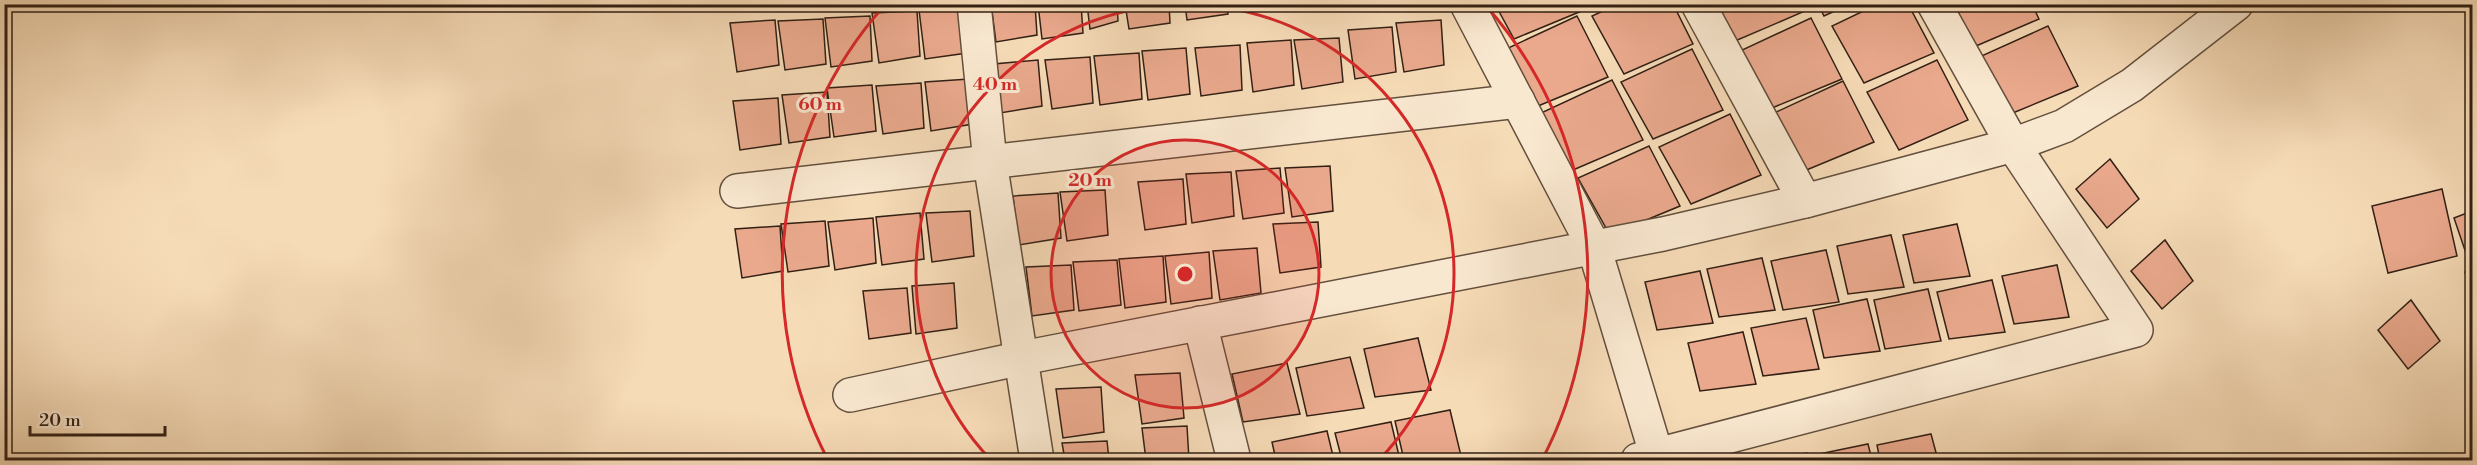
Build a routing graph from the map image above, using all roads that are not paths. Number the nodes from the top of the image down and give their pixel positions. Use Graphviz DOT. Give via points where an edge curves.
graph roads {
  1 [pos="974,4"];
  2 [pos="1467,4"];
  3 [pos="1698,4"];
  4 [pos="1934,4"];
  5 [pos="2236,4"];
  6 [pos="1518,101"];
  7 [pos="2013,145"];
  8 [pos="990,162"];
  9 [pos="737,191"];
  10 [pos="1805,201"];
  11 [pos="1594,247"];
  12 [pos="1200,323"];
  13 [pos="1022,358"];
  14 [pos="850,394"];
  15 [pos="1651,459"];
  16 [pos="1037,460"];
  17 [pos="1234,460"];
  1 -- 8 [label="street"];
  2 -- 6 [label="street"];
  3 -- 10 [label="street"];
  4 -- 7 [label="street"];
  5 -- 7 [label="street" via="2132,84 2064,126"];
  6 -- 8 [label="street"];
  6 -- 11 [label="street"];
  7 -- 10 [label="street"];
  7 -- 15 [label="street" via="2136,330"];
  8 -- 9 [label="street"];
  8 -- 13 [label="street"];
  10 -- 11 [label="street"];
  11 -- 12 [label="street"];
  11 -- 15 [label="street"];
  12 -- 13 [label="street"];
  12 -- 17 [label="street"];
  13 -- 14 [label="street"];
  13 -- 16 [label="street"];
}
